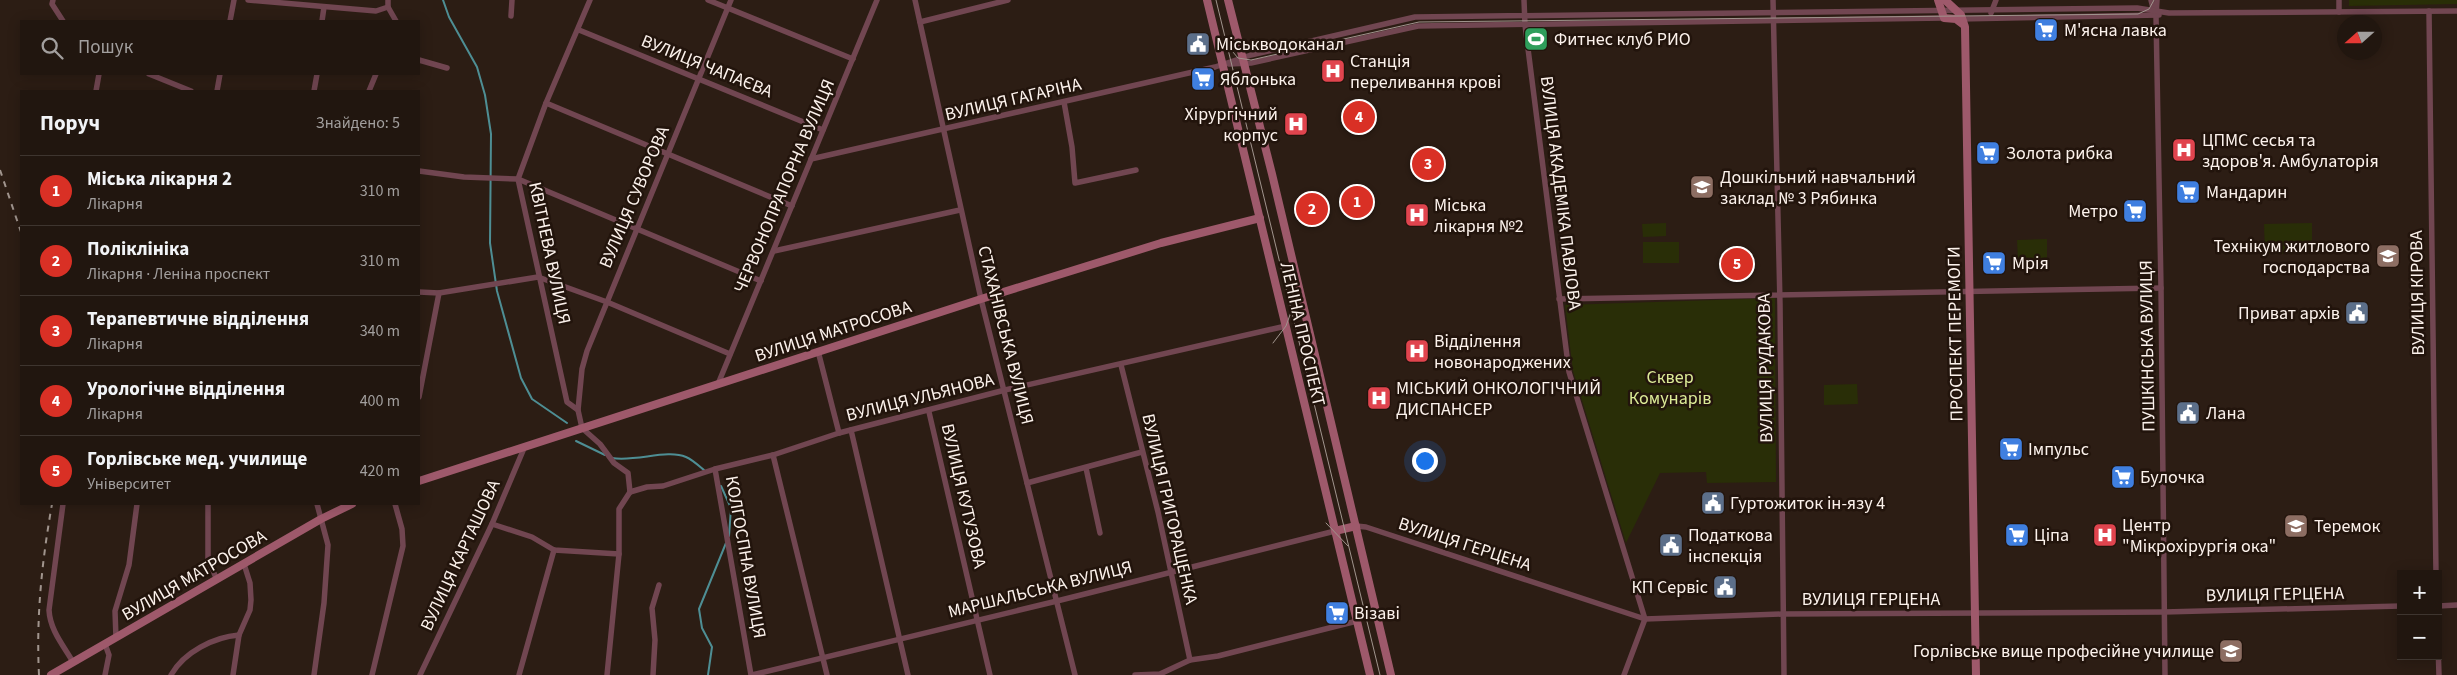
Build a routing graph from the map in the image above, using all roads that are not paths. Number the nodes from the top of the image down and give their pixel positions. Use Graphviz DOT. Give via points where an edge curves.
graph roads {
  1 [pos="53,0"];
  2 [pos="234,0"];
  3 [pos="248,0"];
  4 [pos="329,0"];
  5 [pos="388,0"];
  6 [pos="512,0"];
  7 [pos="590,0"];
  8 [pos="708,0"];
  9 [pos="731,0"];
  10 [pos="877,0"];
  11 [pos="915,0"];
  12 [pos="1008,0"];
  13 [pos="1207,0"];
  14 [pos="1228,0"];
  15 [pos="1524,0"];
  16 [pos="1773,0"];
  17 [pos="1938,0"];
  18 [pos="1945,0"];
  19 [pos="1996,0"];
  20 [pos="2149,0"];
  21 [pos="2157,0"];
  22 [pos="2339,0"];
  23 [pos="326,7"];
  24 [pos="388,7"];
  25 [pos="728,8"];
  26 [pos="2137,8"];
  27 [pos="1993,10"];
  28 [pos="2457,10"];
  29 [pos="2429,11"];
  30 [pos="2155,12"];
  31 [pos="2339,12"];
  32 [pos="1773,13"];
  33 [pos="1942,15"];
  34 [pos="511,16"];
  35 [pos="1525,16"];
  36 [pos="1958,16"];
  37 [pos="1989,17"];
  38 [pos="62,20"];
  39 [pos="230,20"];
  40 [pos="322,20"];
  41 [pos="395,20"];
  42 [pos="920,22"];
  43 [pos="1773,22"];
  44 [pos="1525,25"];
  45 [pos="578,30"];
  46 [pos="1242,57"];
  47 [pos="853,59"];
  48 [pos="420,60"];
  49 [pos="1222,65"];
  50 [pos="447,68"];
  51 [pos="99,75"];
  52 [pos="151,75"];
  53 [pos="220,75"];
  54 [pos="317,75"];
  55 [pos="376,75"];
  56 [pos="700,78"];
  57 [pos="96,90"];
  58 [pos="189,90"];
  59 [pos="217,90"];
  60 [pos="314,90"];
  61 [pos="369,90"];
  62 [pos="1064,102"];
  63 [pos="546,103"];
  64 [pos="823,130"];
  65 [pos="943,131"];
  66 [pos="669,154"];
  67 [pos="811,159"];
  68 [pos="1136,170"];
  69 [pos="420,171"];
  70 [pos="518,179"];
  71 [pos="792,206"];
  72 [pos="960,210"];
  73 [pos="1260,218"];
  74 [pos="637,229"];
  75 [pos="774,251"];
  76 [pos="538,277"];
  77 [pos="761,281"];
  78 [pos="2161,288"];
  79 [pos="420,292"];
  80 [pos="1970,292"];
  81 [pos="439,293"];
  82 [pos="1780,294"];
  83 [pos="981,299"];
  84 [pos="1559,299"];
  85 [pos="607,302"];
  86 [pos="1286,326"];
  87 [pos="818,351"];
  88 [pos="730,354"];
  89 [pos="1121,365"];
  90 [pos="718,384"];
  91 [pos="1005,390"];
  92 [pos="420,392"];
  93 [pos="578,410"];
  94 [pos="929,412"];
  95 [pos="582,428"];
  96 [pos="851,430"];
  97 [pos="839,433"];
  98 [pos="525,446"];
  99 [pos="1142,452"];
  100 [pos="773,455"];
  101 [pos="740,463"];
  102 [pos="1086,468"];
  103 [pos="715,469"];
  104 [pos="420,481"];
  105 [pos="1027,483"];
  106 [pos="630,492"];
  107 [pos="63,505"];
  108 [pos="137,505"];
  109 [pos="208,505"];
  110 [pos="317,505"];
  111 [pos="350,505"];
  112 [pos="395,505"];
  113 [pos="321,518"];
  114 [pos="492,524"];
  115 [pos="1356,526"];
  116 [pos="1335,530"];
  117 [pos="1100,533"];
  118 [pos="554,550"];
  119 [pos="619,554"];
  120 [pos="244,564"];
  121 [pos="2436,570"];
  122 [pos="1170,572"];
  123 [pos="217,580"];
  124 [pos="659,585"];
  125 [pos="1057,601"];
  126 [pos="2457,605"];
  127 [pos="2397,606"];
  128 [pos="2442,606"];
  129 [pos="2164,612"];
  130 [pos="1975,613"];
  131 [pos="1783,614"];
  132 [pos="1644,619"];
  133 [pos="977,620"];
  134 [pos="1357,621"];
  135 [pos="239,635"];
  136 [pos="116,638"];
  137 [pos="900,639"];
  138 [pos="105,644"];
  139 [pos="823,658"];
  140 [pos="1190,660"];
  141 [pos="2439,660"];
  142 [pos="73,662"];
  143 [pos="65,671"];
  144 [pos="52,675"];
  145 [pos="105,675"];
  146 [pos="171,675"];
  147 [pos="233,675"];
  148 [pos="314,675"];
  149 [pos="372,675"];
  150 [pos="420,675"];
  151 [pos="519,675"];
  152 [pos="607,675"];
  153 [pos="653,675"];
  154 [pos="751,675"];
  155 [pos="827,675"];
  156 [pos="908,675"];
  157 [pos="990,675"];
  158 [pos="1076,675"];
  159 [pos="1135,675"];
  160 [pos="1160,675"];
  161 [pos="1370,675"];
  162 [pos="1391,675"];
  163 [pos="1624,675"];
  164 [pos="1784,675"];
  165 [pos="1976,675"];
  166 [pos="2164,675"];
  167 [pos="2439,675"];
  1 -- 38 [label="street" via="52,4"];
  2 -- 39 [label="street"];
  3 -- 23 [label="street"];
  4 -- 23 [label="street"];
  5 -- 24 [label="street"];
  6 -- 34 [label="street"];
  7 -- 45 [label="street, КВІТНЕВА ВУЛИЦЯ"];
  8 -- 25 [label="street"];
  9 -- 25 [label="street, ВУЛИЦЯ СУВОРОВА"];
  10 -- 47 [label="street, ЧЕРВОНОПРАПОРНА ВУЛИЦЯ"];
  11 -- 42 [label="street, СТАХАНІВСЬКА ВУЛИЦЯ"];
  12 -- 42 [label="street"];
  13 -- 49 [label="main road, ЛЕНІНА ПРОСПЕКТ"];
  14 -- 46 [label="main road, ЛЕНІНА ПРОСПЕКТ"];
  15 -- 35 [label="street, ВУЛИЦЯ АКАДЕМІКА ПАВЛОВА"];
  16 -- 32 [label="street, ВУЛИЦЯ РУДАКОВА"];
  17 -- 33 [label="main road"];
  18 -- 36 [label="main road"];
  19 -- 27 [label="street"];
  20 -- 26 [label="street"];
  20 -- 30 [label="street, ПУШКІНСЬКА ВУЛИЦЯ"];
  21 -- 30 [label="street, ПУШКІНСЬКА ВУЛИЦЯ"];
  22 -- 31 [label="street"];
  23 -- 24 [label="street" via="376,11"];
  23 -- 40 [label="street"];
  24 -- 41 [label="street"];
  25 -- 47 [label="street"];
  25 -- 56 [label="street, ВУЛИЦЯ СУВОРОВА"];
  26 -- 27 [label="street"];
  26 -- 30 [label="street"];
  27 -- 36 [label="street"];
  27 -- 37 [label="street"];
  28 -- 29 [label="street"];
  29 -- 31 [label="street"];
  29 -- 121 [label="street, ВУЛИЦЯ КІРОВА"];
  30 -- 31 [label="street"];
  30 -- 37 [label="street"];
  30 -- 78 [label="street, ПУШКІНСЬКА ВУЛИЦЯ"];
  32 -- 33 [label="street"];
  32 -- 35 [label="street"];
  32 -- 43 [label="street, ВУЛИЦЯ РУДАКОВА"];
  33 -- 36 [label="main road"];
  33 -- 43 [label="street"];
  35 -- 44 [label="street, ВУЛИЦЯ АКАДЕМІКА ПАВЛОВА"];
  35 -- 46 [label="street" via="1415,17"];
  36 -- 37 [label="street"];
  36 -- 80 [label="main road, ПРОСПЕКТ ПЕРЕМОГИ" via="1965,27"];
  42 -- 65 [label="street, СТАХАНІВСЬКА ВУЛИЦЯ"];
  43 -- 44 [label="street"];
  43 -- 82 [label="street, ВУЛИЦЯ РУДАКОВА"];
  44 -- 46 [label="street" via="1409,27"];
  44 -- 84 [label="street, ВУЛИЦЯ АКАДЕМІКА ПАВЛОВА"];
  45 -- 56 [label="street, ВУЛИЦЯ ЧАПАЄВА"];
  45 -- 63 [label="street, КВІТНЕВА ВУЛИЦЯ"];
  46 -- 49 [label="street, ВУЛИЦЯ ГАГАРІНА"];
  46 -- 115 [label="main road, ЛЕНІНА ПРОСПЕКТ"];
  47 -- 64 [label="street, ЧЕРВОНОПРАПОРНА ВУЛИЦЯ"];
  48 -- 50 [label="street"];
  49 -- 62 [label="street, ВУЛИЦЯ ГАГАРІНА"];
  49 -- 73 [label="main road, ЛЕНІНА ПРОСПЕКТ"];
  51 -- 57 [label="street"];
  52 -- 58 [label="street"];
  53 -- 59 [label="street"];
  54 -- 60 [label="street"];
  55 -- 61 [label="street"];
  56 -- 64 [label="street, ВУЛИЦЯ ЧАПАЄВА"];
  56 -- 66 [label="street, ВУЛИЦЯ СУВОРОВА"];
  62 -- 65 [label="street, ВУЛИЦЯ ГАГАРІНА"];
  62 -- 68 [label="street" via="1075,183"];
  63 -- 66 [label="street"];
  63 -- 70 [label="street, КВІТНЕВА ВУЛИЦЯ"];
  64 -- 67 [label="street, ЧЕРВОНОПРАПОРНА ВУЛИЦЯ"];
  65 -- 67 [label="street, ВУЛИЦЯ ГАГАРІНА"];
  65 -- 72 [label="street, СТАХАНІВСЬКА ВУЛИЦЯ"];
  66 -- 71 [label="street"];
  66 -- 74 [label="street, ВУЛИЦЯ СУВОРОВА"];
  67 -- 71 [label="street, ЧЕРВОНОПРАПОРНА ВУЛИЦЯ"];
  69 -- 70 [label="street"];
  70 -- 74 [label="street"];
  70 -- 76 [label="street, КВІТНЕВА ВУЛИЦЯ"];
  71 -- 75 [label="street, ЧЕРВОНОПРАПОРНА ВУЛИЦЯ"];
  72 -- 75 [label="street"];
  72 -- 83 [label="street, СТАХАНІВСЬКА ВУЛИЦЯ"];
  73 -- 83 [label="main road, ВУЛИЦЯ МАТРОСОВА" via="1162,243"];
  73 -- 86 [label="main road, ЛЕНІНА ПРОСПЕКТ"];
  74 -- 77 [label="street"];
  74 -- 85 [label="street, ВУЛИЦЯ СУВОРОВА"];
  75 -- 77 [label="street, ЧЕРВОНОПРАПОРНА ВУЛИЦЯ"];
  76 -- 81 [label="street"];
  76 -- 85 [label="street"];
  76 -- 93 [label="street, КВІТНЕВА ВУЛИЦЯ" via="567,402"];
  77 -- 88 [label="street, ЧЕРВОНОПРАПОРНА ВУЛИЦЯ"];
  78 -- 80 [label="street"];
  78 -- 129 [label="street, ПУШКІНСЬКА ВУЛИЦЯ"];
  79 -- 81 [label="street"];
  80 -- 82 [label="street"];
  80 -- 130 [label="main road, ПРОСПЕКТ ПЕРЕМОГИ"];
  81 -- 92 [label="street"];
  82 -- 84 [label="street"];
  82 -- 131 [label="street, ВУЛИЦЯ РУДАКОВА"];
  83 -- 87 [label="main road, ВУЛИЦЯ МАТРОСОВА"];
  83 -- 91 [label="street, СТАХАНІВСЬКА ВУЛИЦЯ"];
  84 -- 132 [label="street, ВУЛИЦЯ АКАДЕМІКА ПАВЛОВА" via="1569,372"];
  85 -- 88 [label="street"];
  85 -- 93 [label="street, ВУЛИЦЯ СУВОРОВА" via="584,362"];
  86 -- 89 [label="street, ВУЛИЦЯ УЛЬЯНОВА"];
  86 -- 116 [label="main road, ЛЕНІНА ПРОСПЕКТ"];
  87 -- 90 [label="main road, ВУЛИЦЯ МАТРОСОВА"];
  87 -- 97 [label="street"];
  88 -- 90 [label="street, ЧЕРВОНОПРАПОРНА ВУЛИЦЯ"];
  89 -- 91 [label="street, ВУЛИЦЯ УЛЬЯНОВА"];
  89 -- 99 [label="street, ВУЛИЦЯ ГРИГОРАЩЕНКА"];
  90 -- 95 [label="main road, ВУЛИЦЯ МАТРОСОВА"];
  91 -- 94 [label="street, ВУЛИЦЯ УЛЬЯНОВА"];
  91 -- 105 [label="street, СТАХАНІВСЬКА ВУЛИЦЯ"];
  93 -- 95 [label="street, КВІТНЕВА ВУЛИЦЯ"];
  94 -- 96 [label="street, ВУЛИЦЯ УЛЬЯНОВА"];
  94 -- 133 [label="street, ВУЛИЦЯ КУТУЗОВА"];
  95 -- 98 [label="main road, ВУЛИЦЯ МАТРОСОВА"];
  95 -- 106 [label="street" via="614,463 628,473"];
  96 -- 97 [label="street, ВУЛИЦЯ УЛЬЯНОВА"];
  96 -- 137 [label="street"];
  97 -- 100 [label="street, ВУЛИЦЯ УЛЬЯНОВА"];
  98 -- 104 [label="main road, ВУЛИЦЯ МАТРОСОВА"];
  98 -- 114 [label="street, ВУЛИЦЯ КАРТАШОВА"];
  99 -- 102 [label="street"];
  99 -- 122 [label="street, ВУЛИЦЯ ГРИГОРАЩЕНКА"];
  100 -- 101 [label="street, ВУЛИЦЯ УЛЬЯНОВА"];
  100 -- 139 [label="street"];
  101 -- 103 [label="street, КОЛГОСПНА ВУЛИЦЯ"];
  102 -- 105 [label="street"];
  102 -- 117 [label="street"];
  103 -- 106 [label="street" via="663,486"];
  103 -- 154 [label="street, КОЛГОСПНА ВУЛИЦЯ"];
  105 -- 125 [label="street, СТАХАНІВСЬКА ВУЛИЦЯ"];
  106 -- 119 [label="street" via="619,508"];
  107 -- 142 [label="street" via="49,610 51,626"];
  108 -- 136 [label="street" via="129,565 115,611"];
  109 -- 123 [label="street" via="208,559"];
  110 -- 113 [label="street"];
  111 -- 113 [label="main road, ВУЛИЦЯ МАТРОСОВА"];
  112 -- 149 [label="street" via="403,546"];
  113 -- 120 [label="main road, ВУЛИЦЯ МАТРОСОВА"];
  113 -- 148 [label="street" via="328,544"];
  114 -- 118 [label="street" via="532,537"];
  114 -- 150 [label="street, ВУЛИЦЯ КАРТАШОВА"];
  115 -- 116 [label="main road"];
  115 -- 132 [label="street, ВУЛИЦЯ ГЕРЦЕНА"];
  115 -- 162 [label="main road, ЛЕНІНА ПРОСПЕКТ"];
  116 -- 122 [label="street, МАРШАЛЬСЬКА ВУЛИЦЯ"];
  116 -- 134 [label="main road, ЛЕНІНА ПРОСПЕКТ"];
  118 -- 119 [label="street"];
  118 -- 151 [label="street"];
  119 -- 152 [label="street"];
  120 -- 123 [label="main road, ВУЛИЦЯ МАТРОСОВА"];
  120 -- 135 [label="street" via="251,600"];
  122 -- 125 [label="street, МАРШАЛЬСЬКА ВУЛИЦЯ"];
  122 -- 140 [label="street, ВУЛИЦЯ ГРИГОРАЩЕНКА"];
  123 -- 136 [label="main road, ВУЛИЦЯ МАТРОСОВА"];
  124 -- 153 [label="street" via="652,608 655,640"];
  125 -- 133 [label="street, МАРШАЛЬСЬКА ВУЛИЦЯ"];
  125 -- 158 [label="street, СТАХАНІВСЬКА ВУЛИЦЯ"];
  126 -- 128 [label="street"];
  127 -- 129 [label="street, ВУЛИЦЯ ГЕРЦЕНА"];
  129 -- 130 [label="street, ВУЛИЦЯ ГЕРЦЕНА"];
  129 -- 166 [label="street, ПУШКІНСЬКА ВУЛИЦЯ"];
  130 -- 131 [label="street, ВУЛИЦЯ ГЕРЦЕНА"];
  130 -- 165 [label="main road, ПРОСПЕКТ ПЕРЕМОГИ"];
  131 -- 132 [label="street, ВУЛИЦЯ ГЕРЦЕНА"];
  131 -- 164 [label="street, ВУЛИЦЯ РУДАКОВА"];
  132 -- 163 [label="street"];
  133 -- 137 [label="street, МАРШАЛЬСЬКА ВУЛИЦЯ"];
  133 -- 157 [label="street, ВУЛИЦЯ КУТУЗОВА"];
  134 -- 140 [label="street"];
  134 -- 161 [label="main road, ЛЕНІНА ПРОСПЕКТ"];
  135 -- 146 [label="street" via="211,641 182,661"];
  135 -- 147 [label="street"];
  136 -- 138 [label="main road, ВУЛИЦЯ МАТРОСОВА"];
  137 -- 139 [label="street, МАРШАЛЬСЬКА ВУЛИЦЯ"];
  137 -- 156 [label="street"];
  138 -- 142 [label="main road, ВУЛИЦЯ МАТРОСОВА"];
  138 -- 145 [label="street" via="109,660"];
  139 -- 154 [label="street, МАРШАЛЬСЬКА ВУЛИЦЯ"];
  139 -- 155 [label="street"];
  140 -- 160 [label="street"];
  141 -- 167 [label="street"];
  142 -- 143 [label="main road, ВУЛИЦЯ МАТРОСОВА"];
  143 -- 144 [label="main road, ВУЛИЦЯ МАТРОСОВА"];
  159 -- 160 [label="street"];
}
